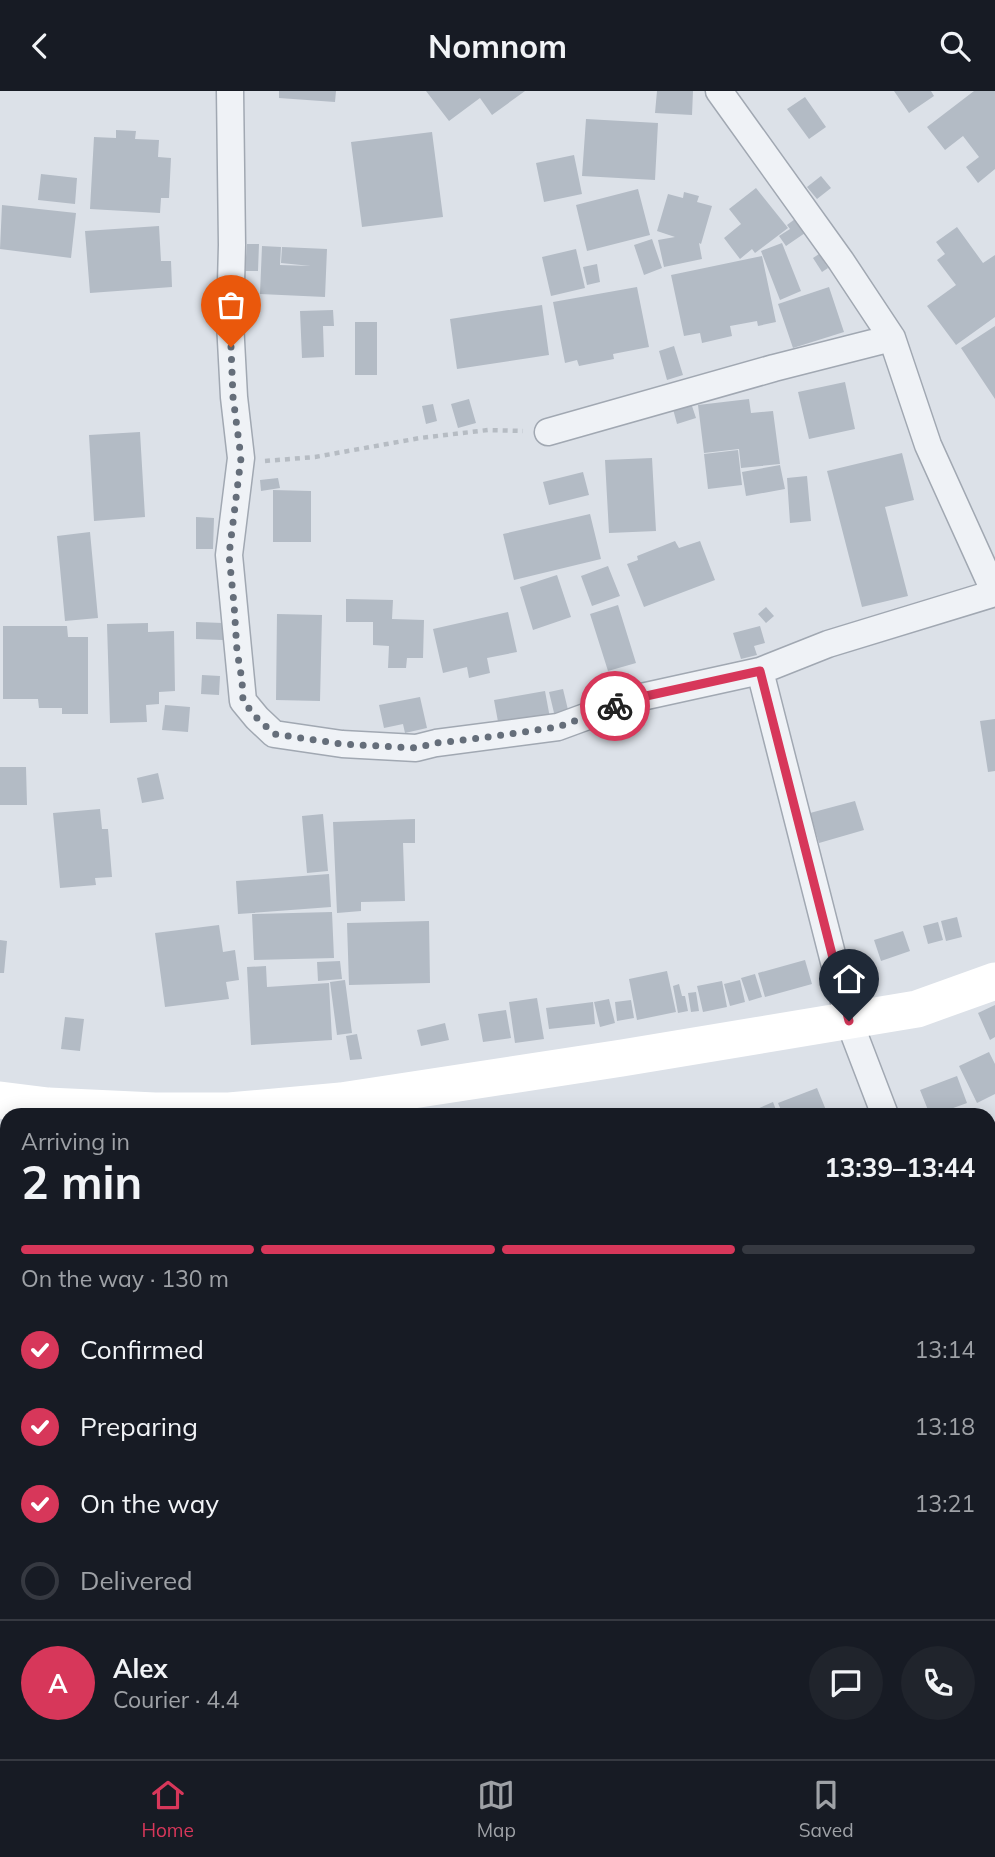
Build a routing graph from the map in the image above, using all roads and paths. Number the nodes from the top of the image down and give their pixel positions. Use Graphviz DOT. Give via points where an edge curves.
graph roads {
  1 [pos="230,91"];
  2 [pos="719,91"];
  3 [pos="892,338"];
  4 [pos="548,432"];
  5 [pos="241,458"];
  6 [pos="995,593"];
  7 [pos="760,671"];
  8 [pos="995,981"];
  9 [pos="849,1021"];
  10 [pos="0,1100"];
  11 [pos="75,1108"];
  12 [pos="262,1108"];
  13 [pos="882,1108"];
  1 -- 5 [label="street" via="230,323"];
  2 -- 3 [label="street"];
  3 -- 4 [label="street"];
  3 -- 6 [label="street" via="928,445"];
  4 -- 5 [label="path" via="488,431 315,457"];
  5 -- 7 [label="street" via="229,555 243,701 274,734 416,748 558,727 637,698"];
  6 -- 7 [label="street" via="828,643"];
  7 -- 9 [label="street"];
  8 -- 9 [label="main road" via="917,1009"];
  9 -- 12 [label="main road" via="485,1080"];
  9 -- 13 [label="street"];
  10 -- 11 [label="main road"];
}
